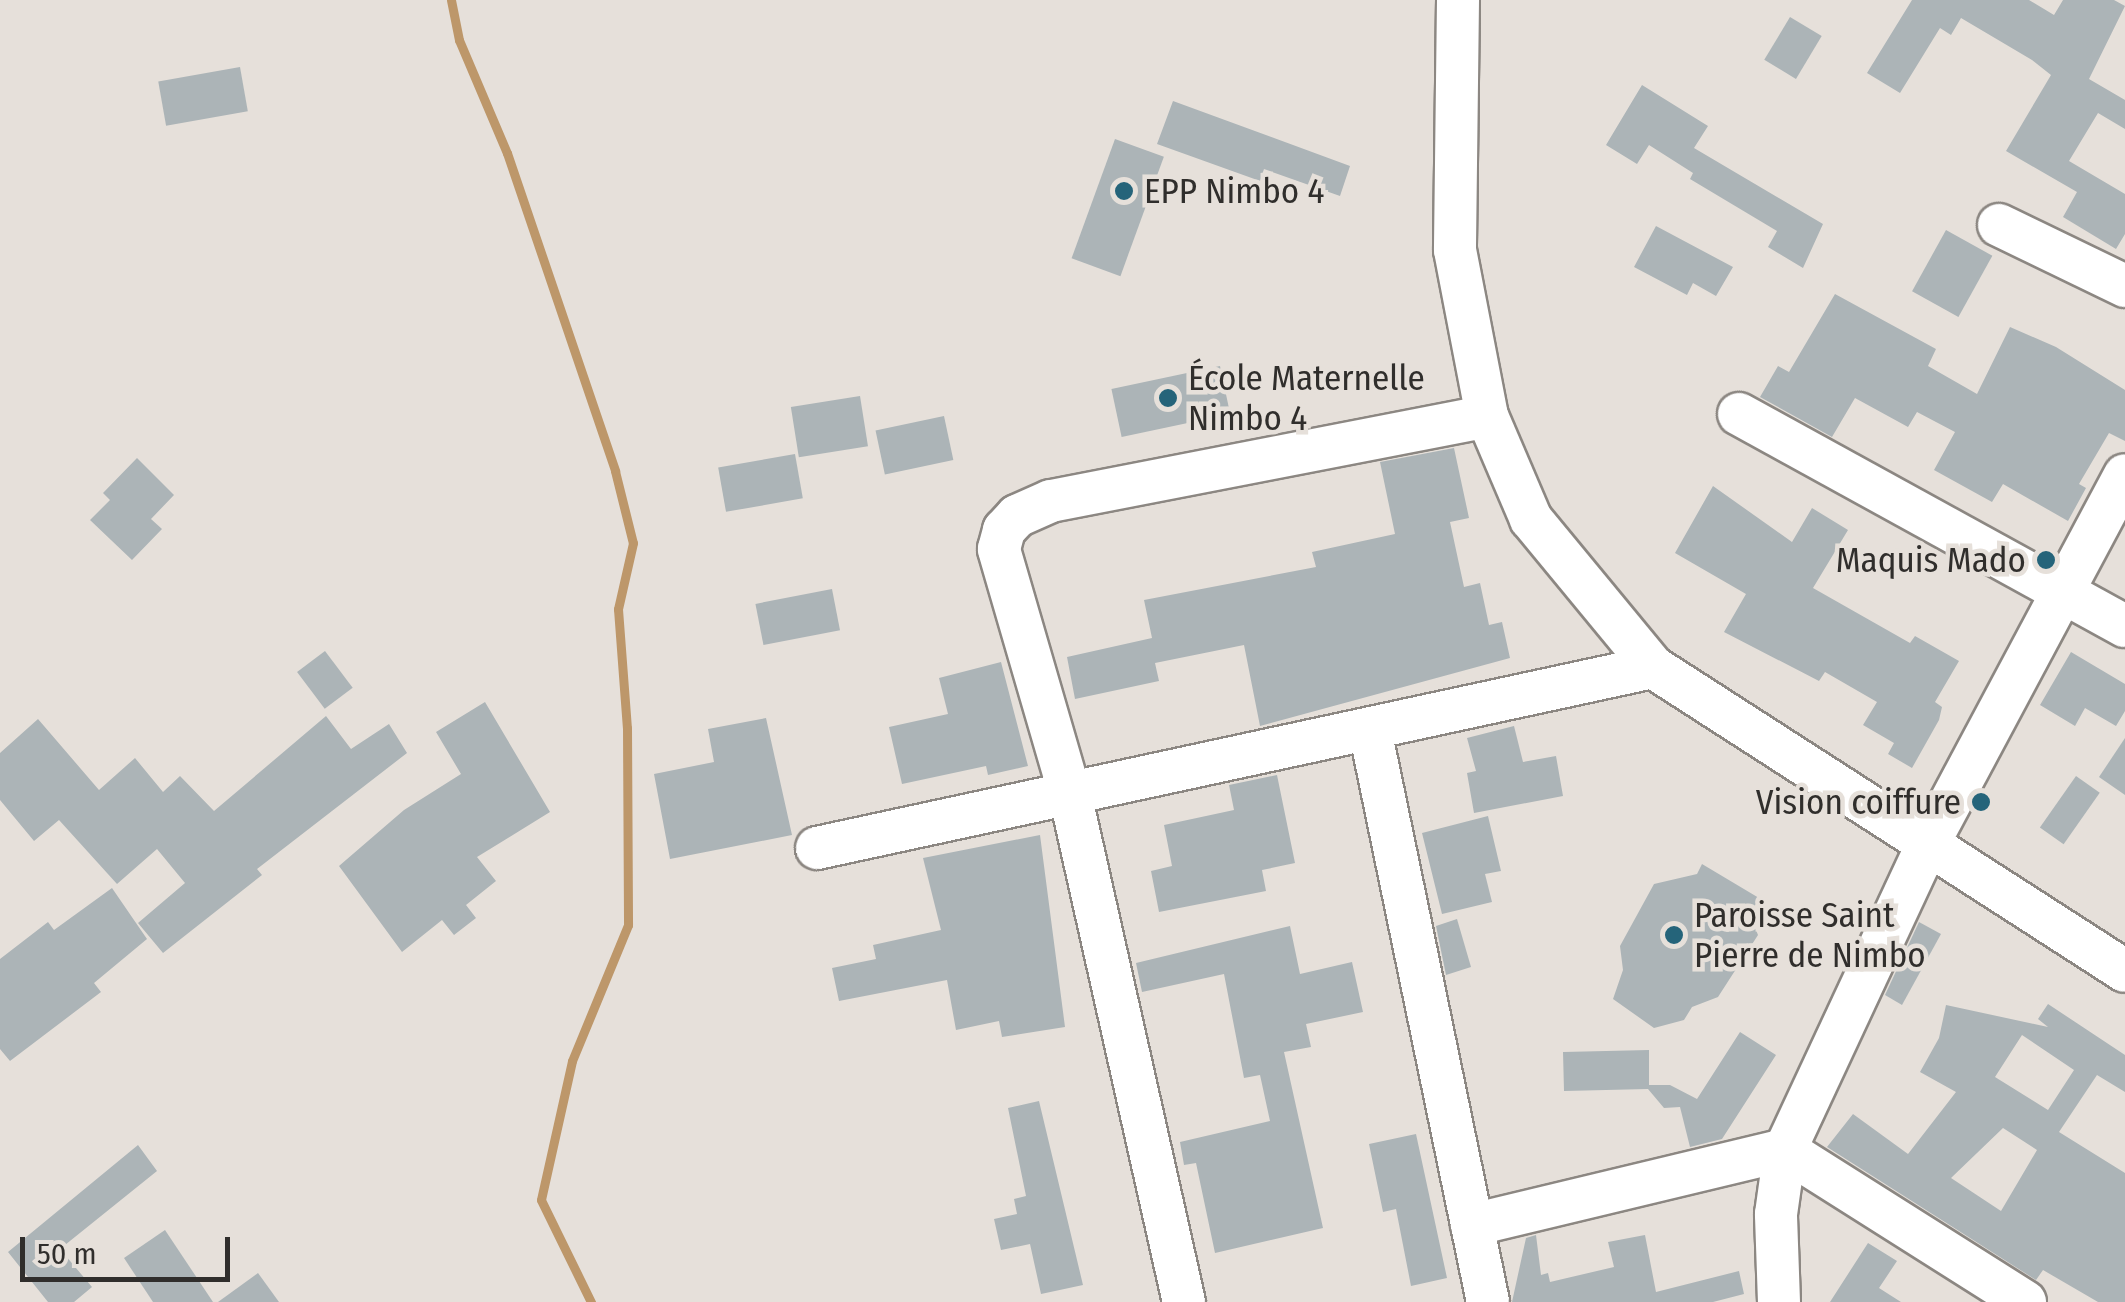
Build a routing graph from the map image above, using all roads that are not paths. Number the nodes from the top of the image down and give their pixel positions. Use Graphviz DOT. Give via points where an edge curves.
graph roads {
  1 [pos="1458,0"];
  2 [pos="1999,225"];
  3 [pos="2125,286"];
  4 [pos="1739,414"];
  5 [pos="1487,416"];
  6 [pos="2125,475"];
  7 [pos="2059,591"];
  8 [pos="2125,626"];
  9 [pos="1653,667"];
  10 [pos="1370,730"];
  11 [pos="1070,794"];
  12 [pos="1928,844"];
  13 [pos="816,848"];
  14 [pos="2125,972"];
  15 [pos="1785,1150"];
  16 [pos="1472,1225"];
  17 [pos="1184,1302"];
  18 [pos="1488,1302"];
  19 [pos="1780,1302"];
  20 [pos="2025,1302"];
  1 -- 5 [label="street" via="1455,250"];
  2 -- 3 [label="street"];
  4 -- 7 [label="street"];
  5 -- 9 [label="street" via="1531,519"];
  5 -- 11 [label="street" via="1050,502 1017,516 999,549"];
  6 -- 7 [label="street"];
  7 -- 8 [label="street"];
  7 -- 12 [label="street"];
  9 -- 10 [label="street"];
  9 -- 12 [label="street"];
  10 -- 11 [label="street"];
  10 -- 16 [label="street"];
  11 -- 13 [label="street"];
  11 -- 17 [label="street"];
  12 -- 14 [label="street"];
  12 -- 15 [label="street"];
  15 -- 16 [label="street"];
  15 -- 19 [label="street" via="1776,1214"];
  15 -- 20 [label="street"];
  16 -- 18 [label="street"];
}
